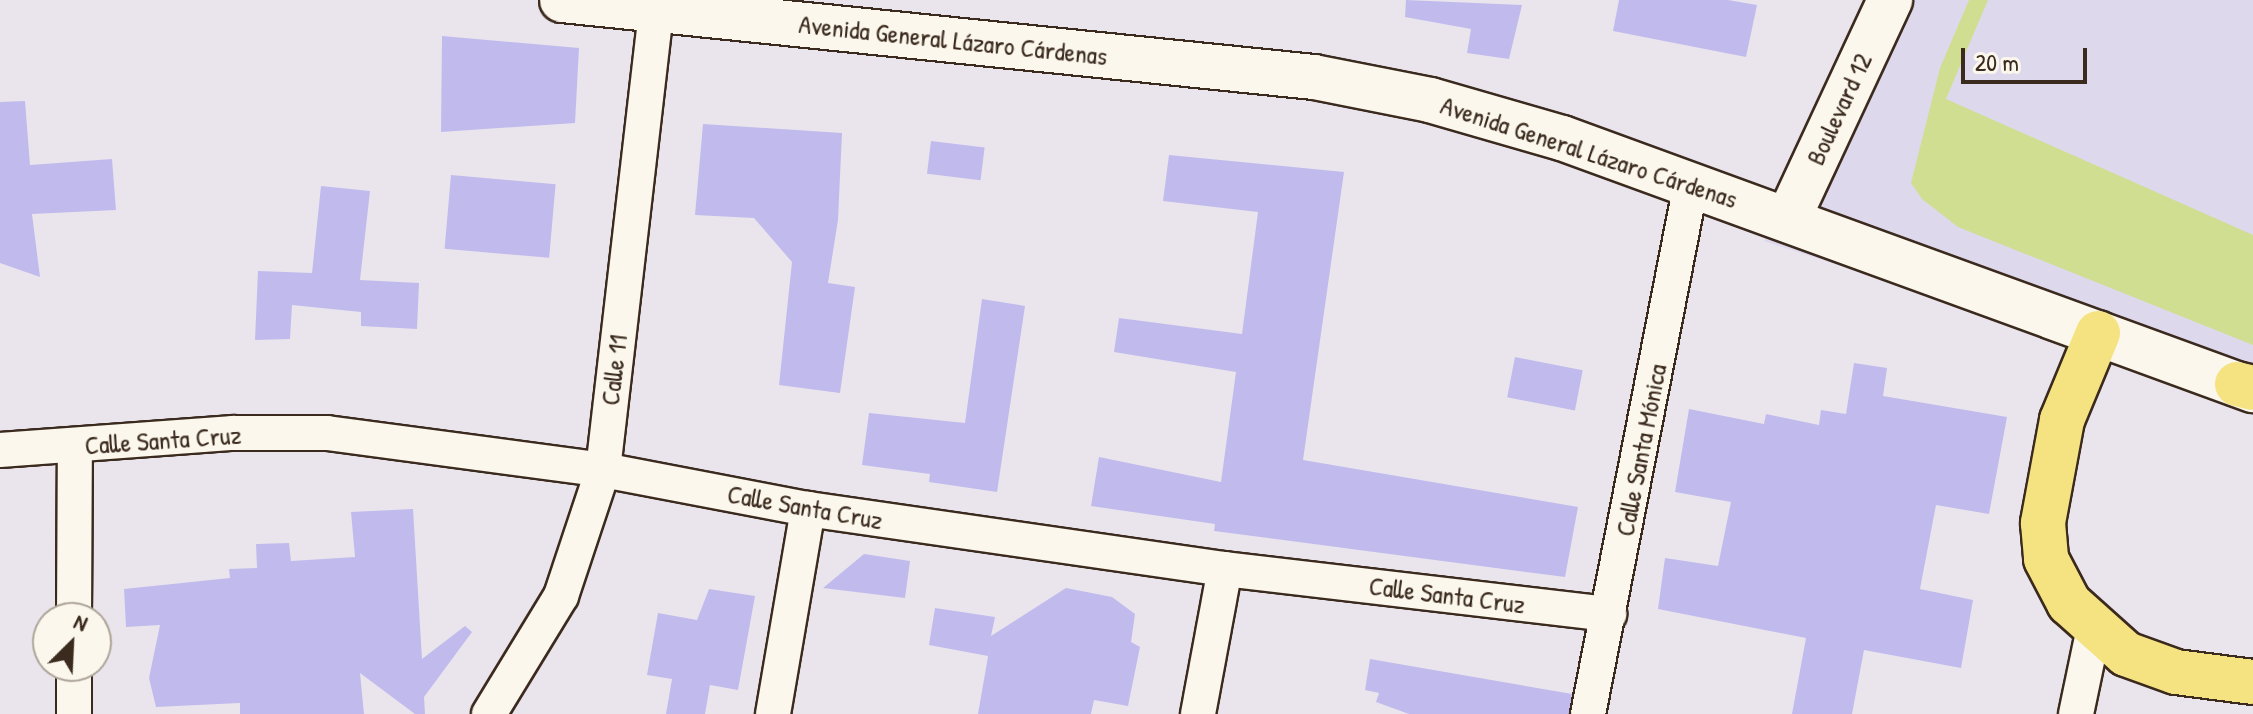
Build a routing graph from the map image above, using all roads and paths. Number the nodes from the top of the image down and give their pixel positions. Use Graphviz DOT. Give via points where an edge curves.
graph roads {
  1 [pos="562,0"];
  2 [pos="1890,0"];
  3 [pos="657,5"];
  4 [pos="1691,184"];
  5 [pos="1788,219"];
  6 [pos="2098,333"];
  7 [pos="2248,387"];
  8 [pos="75,446"];
  9 [pos="0,450"];
  10 [pos="603,470"];
  11 [pos="808,509"];
  12 [pos="1225,569"];
  13 [pos="74,602"];
  14 [pos="1609,614"];
  15 [pos="2094,628"];
  16 [pos="74,682"];
  17 [pos="2253,682"];
  18 [pos="74,714"];
  19 [pos="489,714"];
  20 [pos="773,714"];
  21 [pos="1198,714"];
  22 [pos="1588,714"];
  23 [pos="2076,714"];
  1 -- 3 [label="main road, Avenida General Lázaro Cárdenas"];
  2 -- 5 [label="main road, Boulevard 12"];
  3 -- 4 [label="main road, Avenida General Lázaro Cárdenas" via="1314,77 1430,100 1562,138"];
  3 -- 10 [label="street, Calle 11"];
  4 -- 5 [label="main road, Avenida General Lázaro Cárdenas"];
  4 -- 14 [label="street, Calle Santa Mónica"];
  5 -- 6 [label="main road, Avenida General Lázaro Cárdenas"];
  6 -- 7 [label="main road, Avenida General Lázaro Cárdenas"];
  6 -- 15 [label="highway" via="2062,420 2043,523 2046,559 2069,603"];
  8 -- 9 [label="street, Calle Santa Cruz"];
  8 -- 10 [label="street, Calle Santa Cruz" via="233,433 327,433"];
  8 -- 13 [label="street"];
  10 -- 11 [label="street, Calle Santa Cruz"];
  10 -- 19 [label="street, Calle 11" via="561,596"];
  11 -- 12 [label="street, Calle Santa Cruz"];
  11 -- 20 [label="street"];
  12 -- 14 [label="street, Calle Santa Cruz"];
  12 -- 21 [label="street"];
  14 -- 22 [label="street, Calle Santa Mónica"];
  15 -- 17 [label="highway" via="2126,654 2176,672"];
  15 -- 23 [label="street"];
  16 -- 18 [label="street"];
}
